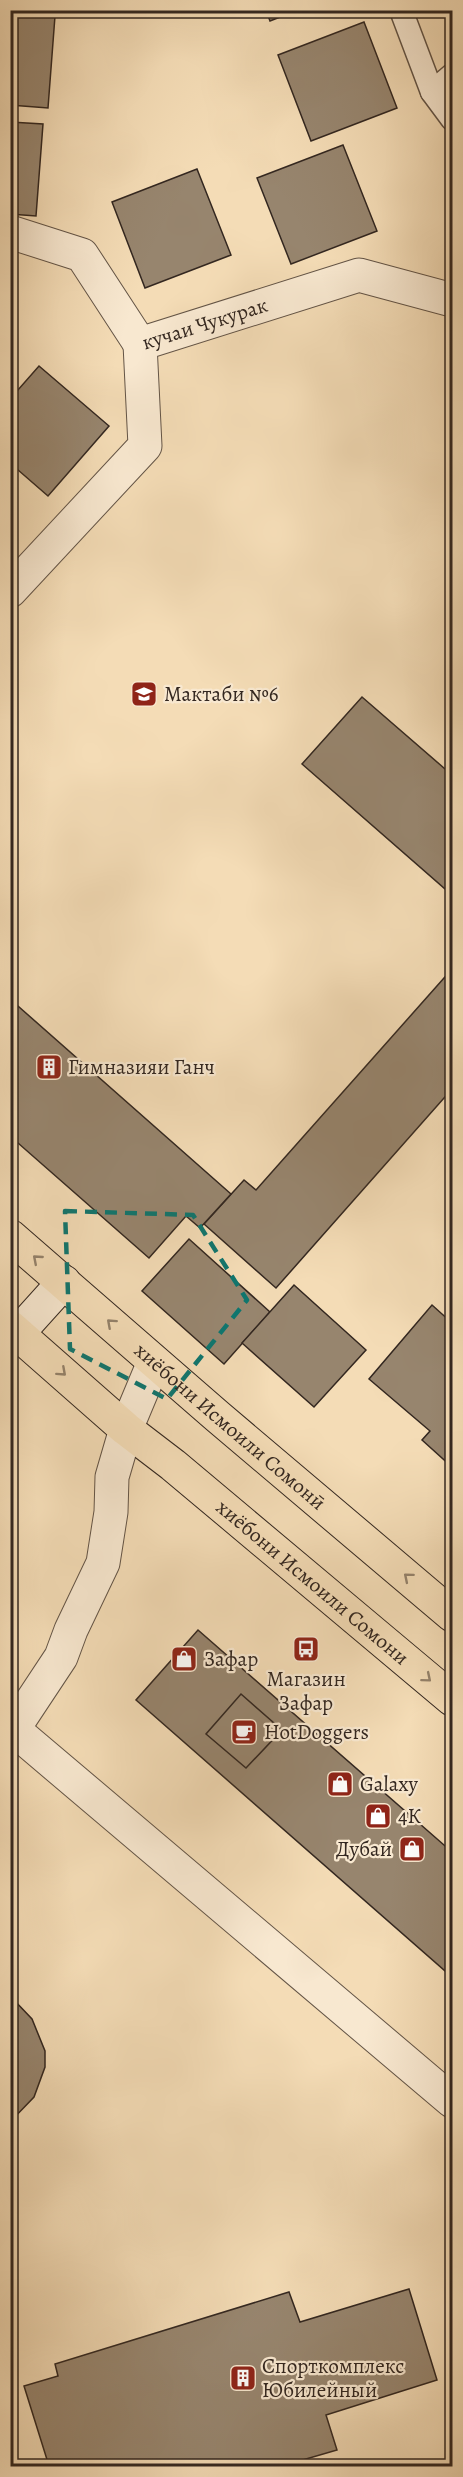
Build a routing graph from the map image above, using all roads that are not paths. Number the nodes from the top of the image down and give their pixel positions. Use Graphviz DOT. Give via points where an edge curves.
graph roads {
  1 [pos="401,10"];
  2 [pos="453,75"];
  3 [pos="432,92"];
  4 [pos="453,119"];
  5 [pos="10,232"];
  6 [pos="453,300"];
  7 [pos="140,344"];
  8 [pos="10,591"];
  9 [pos="10,1236"];
  10 [pos="64,1282"];
  11 [pos="13,1333"];
  12 [pos="154,1362"];
  13 [pos="126,1430"];
  14 [pos="453,1615"];
  15 [pos="453,1699"];
  16 [pos="12,1731"];
  17 [pos="453,2101"];
  1 -- 3 [label="lane"];
  2 -- 3 [label="lane"];
  3 -- 4 [label="lane"];
  5 -- 7 [label="street" via="82,255"];
  6 -- 7 [label="street, кучаи Чукурак" via="359,275"];
  7 -- 8 [label="street, кучаи Чукурак" via="145,446"];
  10 -- 9 [label="main road, хиёбони Исмоили Сомонӣ, one-way"];
  10 -- 11 [label="street"];
  12 -- 10 [label="main road, хиёбони Исмоили Сомонӣ, one-way"];
  11 -- 13 [label="main road, one-way"];
  12 -- 13 [label="street"];
  14 -- 12 [label="main road, хиёбони Исмоили Сомонӣ, one-way"];
  13 -- 15 [label="main road, хиёбони Исмоили Сомони, one-way"];
  13 -- 16 [label="street" via="112,1477 103,1563 61,1657"];
  16 -- 17 [label="street"];
}
